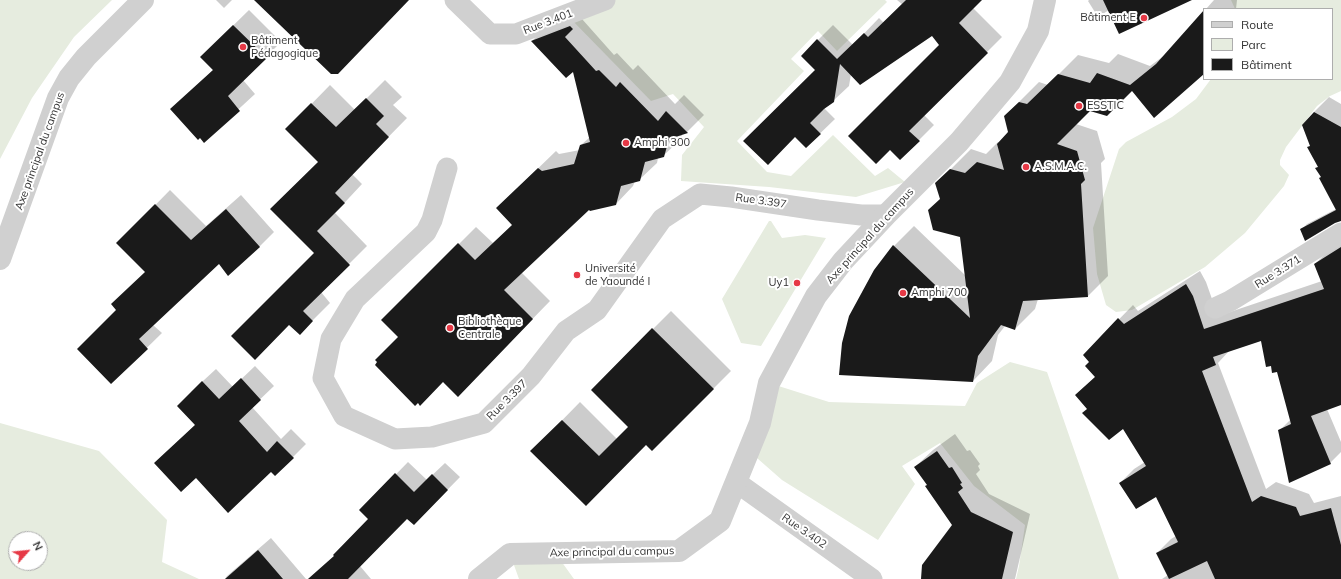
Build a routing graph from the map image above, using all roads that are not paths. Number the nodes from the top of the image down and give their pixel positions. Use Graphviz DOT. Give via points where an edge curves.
graph roads {
  1 [pos="143,0"];
  2 [pos="455,0"];
  3 [pos="605,0"];
  4 [pos="1045,0"];
  5 [pos="447,168"];
  6 [pos="886,215"];
  7 [pos="1341,233"];
  8 [pos="0,258"];
  9 [pos="1215,308"];
  10 [pos="736,482"];
  11 [pos="479,579"];
  12 [pos="872,579"];
  1 -- 8 [label="street, Axe principal du campus" via="86,57 69,78 58,98"];
  2 -- 3 [label="street, Rue 3.401" via="490,34 516,34"];
  4 -- 6 [label="street, Axe principal du campus" via="1038,31 1010,82 960,142"];
  5 -- 6 [label="street, Rue 3.397" via="426,232 355,300 331,338 323,378 344,416 395,439 432,437 484,424 531,376 566,331 597,310 662,219 700,194 861,215"];
  6 -- 10 [label="street, Axe principal du campus" via="843,261 816,296 769,383 760,423"];
  7 -- 9 [label="street, Rue 3.371"];
  10 -- 11 [label="street, Axe principal du campus" via="720,520 679,551 510,554"];
  10 -- 12 [label="street, Rue 3.402"];
}
